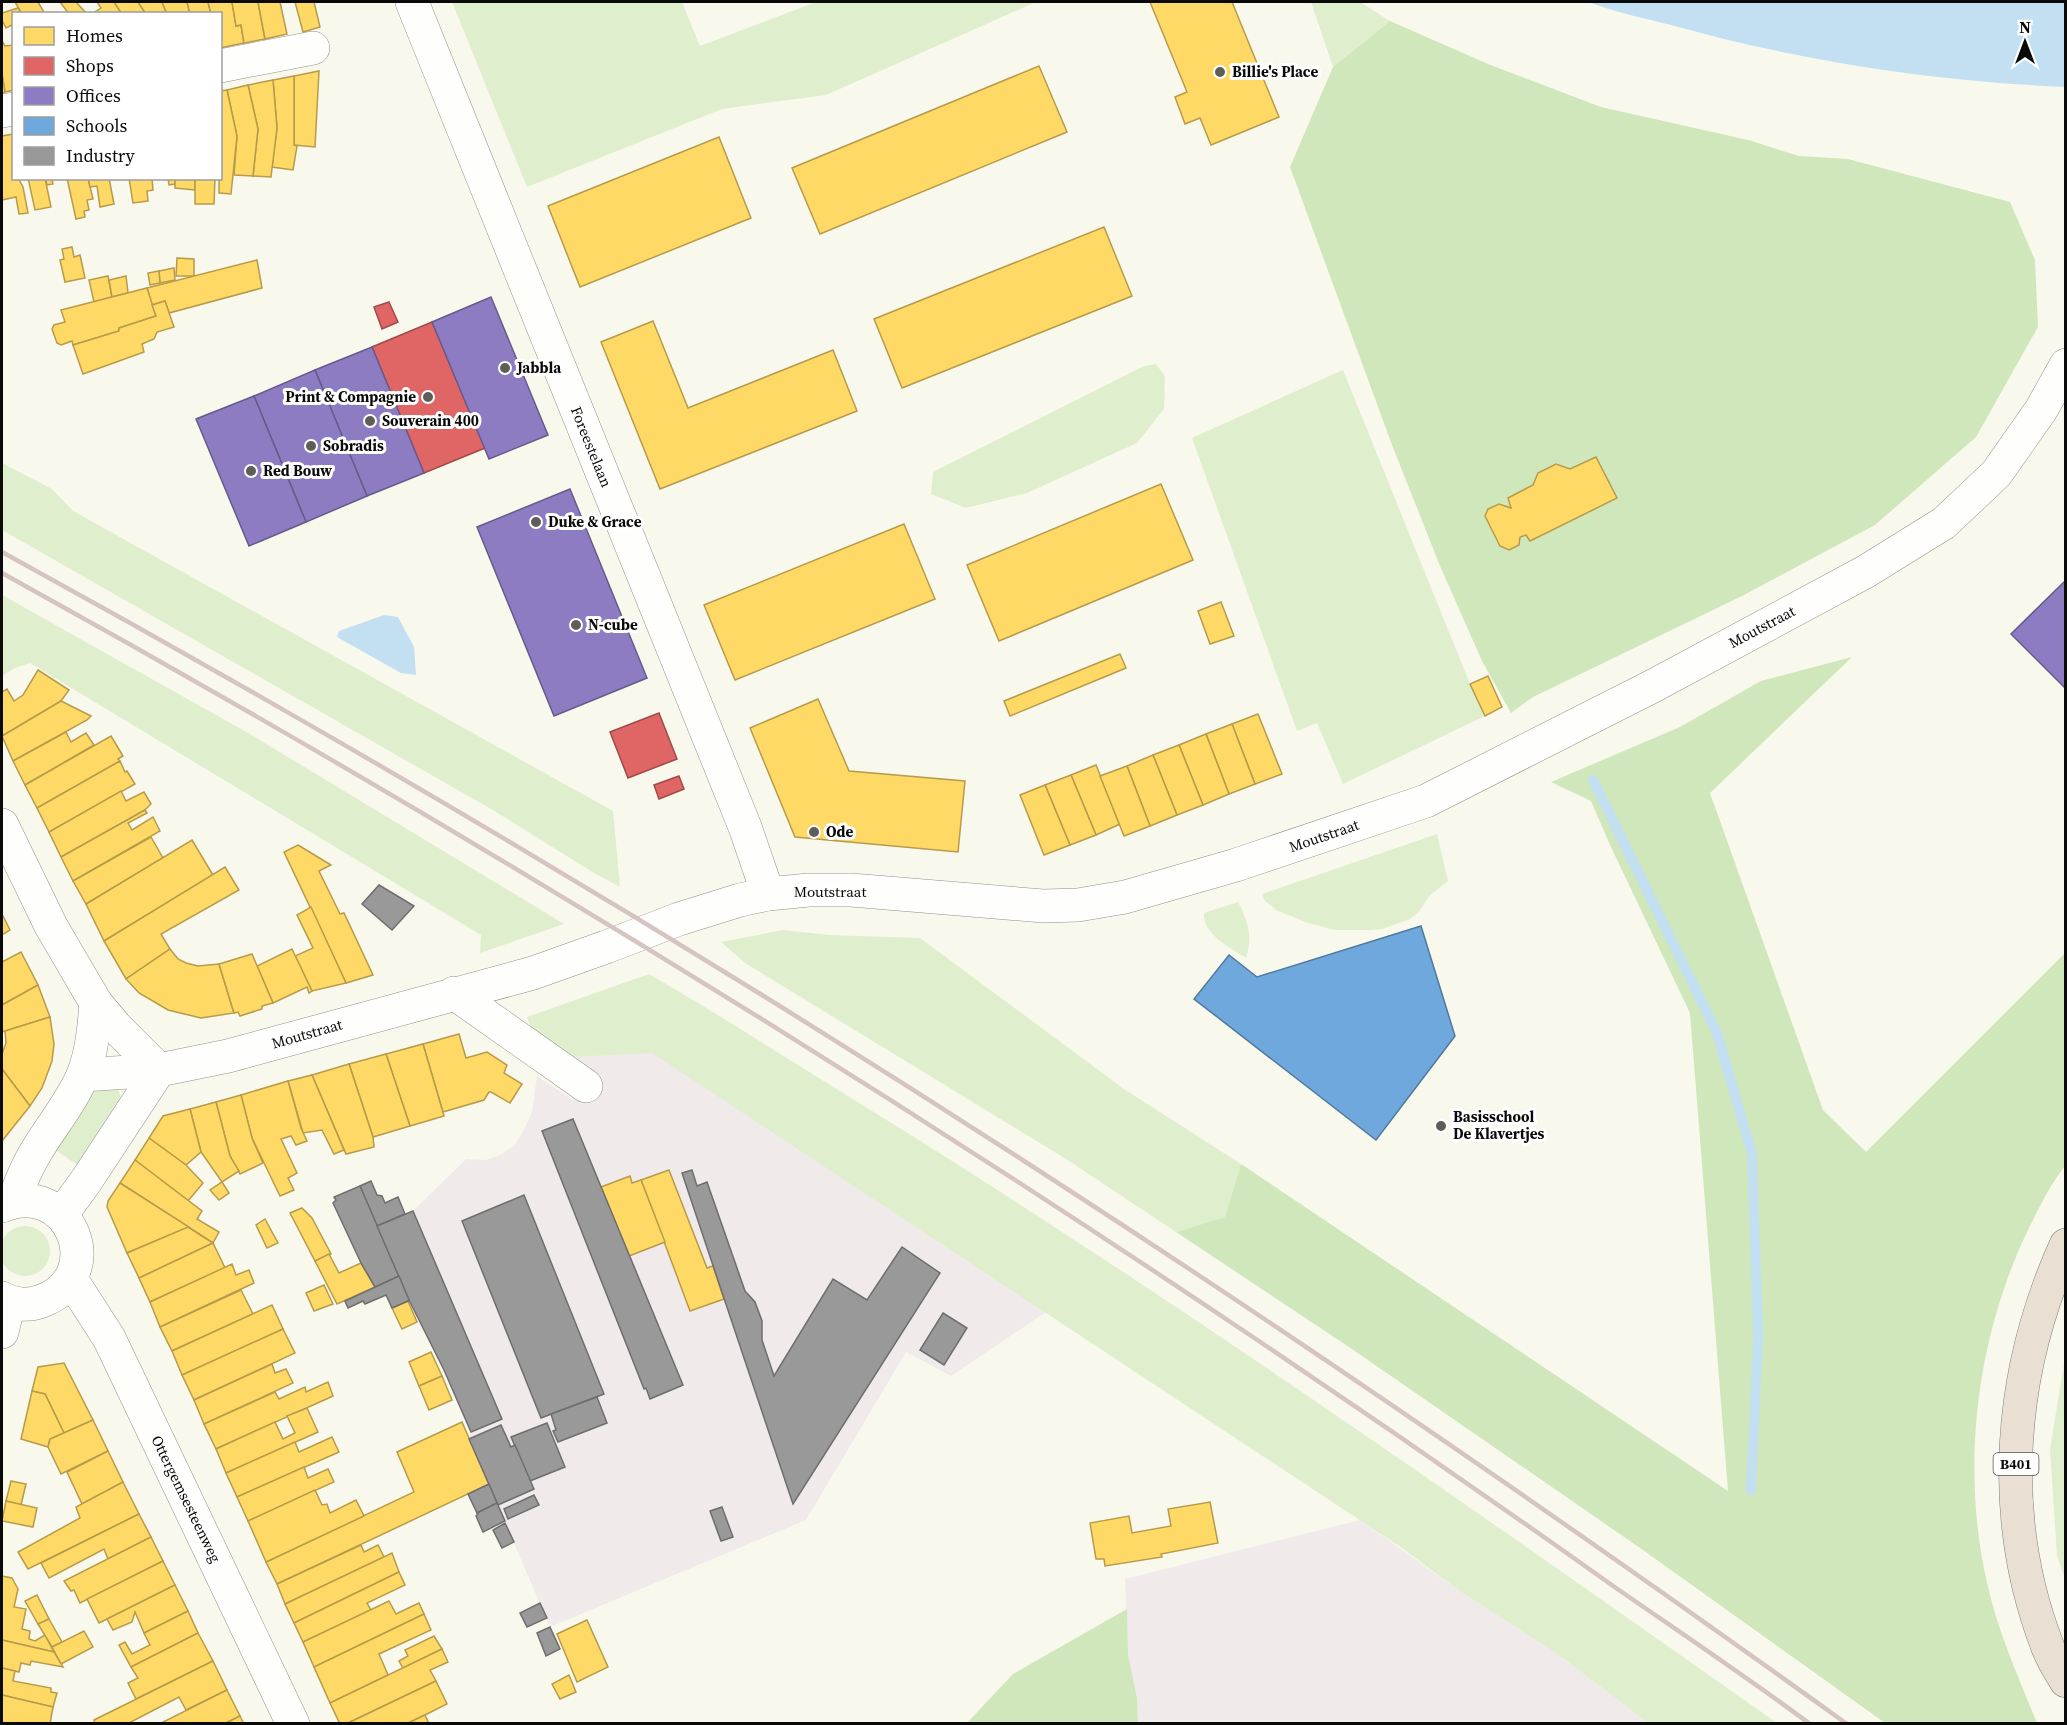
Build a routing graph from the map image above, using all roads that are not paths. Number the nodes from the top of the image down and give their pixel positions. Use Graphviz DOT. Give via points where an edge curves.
graph roads {
  1 [pos="412,2"];
  2 [pos="313,48"];
  3 [pos="222,66"];
  4 [pos="2066,365"];
  5 [pos="2,825"];
  6 [pos="768,894"];
  7 [pos="454,993"];
  8 [pos="96,1003"];
  9 [pos="159,1070"];
  10 [pos="83,1075"];
  11 [pos="586,1086"];
  12 [pos="8,1203"];
  13 [pos="62,1214"];
  14 [pos="2066,1245"];
  15 [pos="71,1279"];
  16 [pos="4,1311"];
  17 [pos="2066,1682"];
  18 [pos="293,1724"];
  1 -- 6 [label="street, Foreestelaan" via="745,827"];
  2 -- 3 [label="street"];
  4 -- 6 [label="street, Moutstraat" via="2041,410 1996,474 1944,523 1866,572 1426,801 1236,865 1125,897 1078,905 1043,906 851,890"];
  5 -- 8 [label="street" via="51,926"];
  6 -- 7 [label="street, Moutstraat" via="679,919 533,972"];
  7 -- 9 [label="street, Moutstraat" via="228,1056"];
  7 -- 11 [label="street"];
  8 -- 9 [label="street"];
  8 -- 10 [label="street" via="93,1042"];
  9 -- 10 [label="street"];
  9 -- 13 [label="street"];
  10 -- 12 [label="street"];
  12 -- 13 [label="street" via="40,1202"];
  13 -- 15 [label="street" via="75,1234 78,1257"];
  14 -- 17 [label="highway, B401" via="2046,1292 2022,1383 2016,1475 2018,1528 2027,1578 2047,1646"];
  15 -- 16 [label="street" via="55,1296"];
  15 -- 18 [label="street, Ottergemsesteenweg" via="109,1338"];
}
